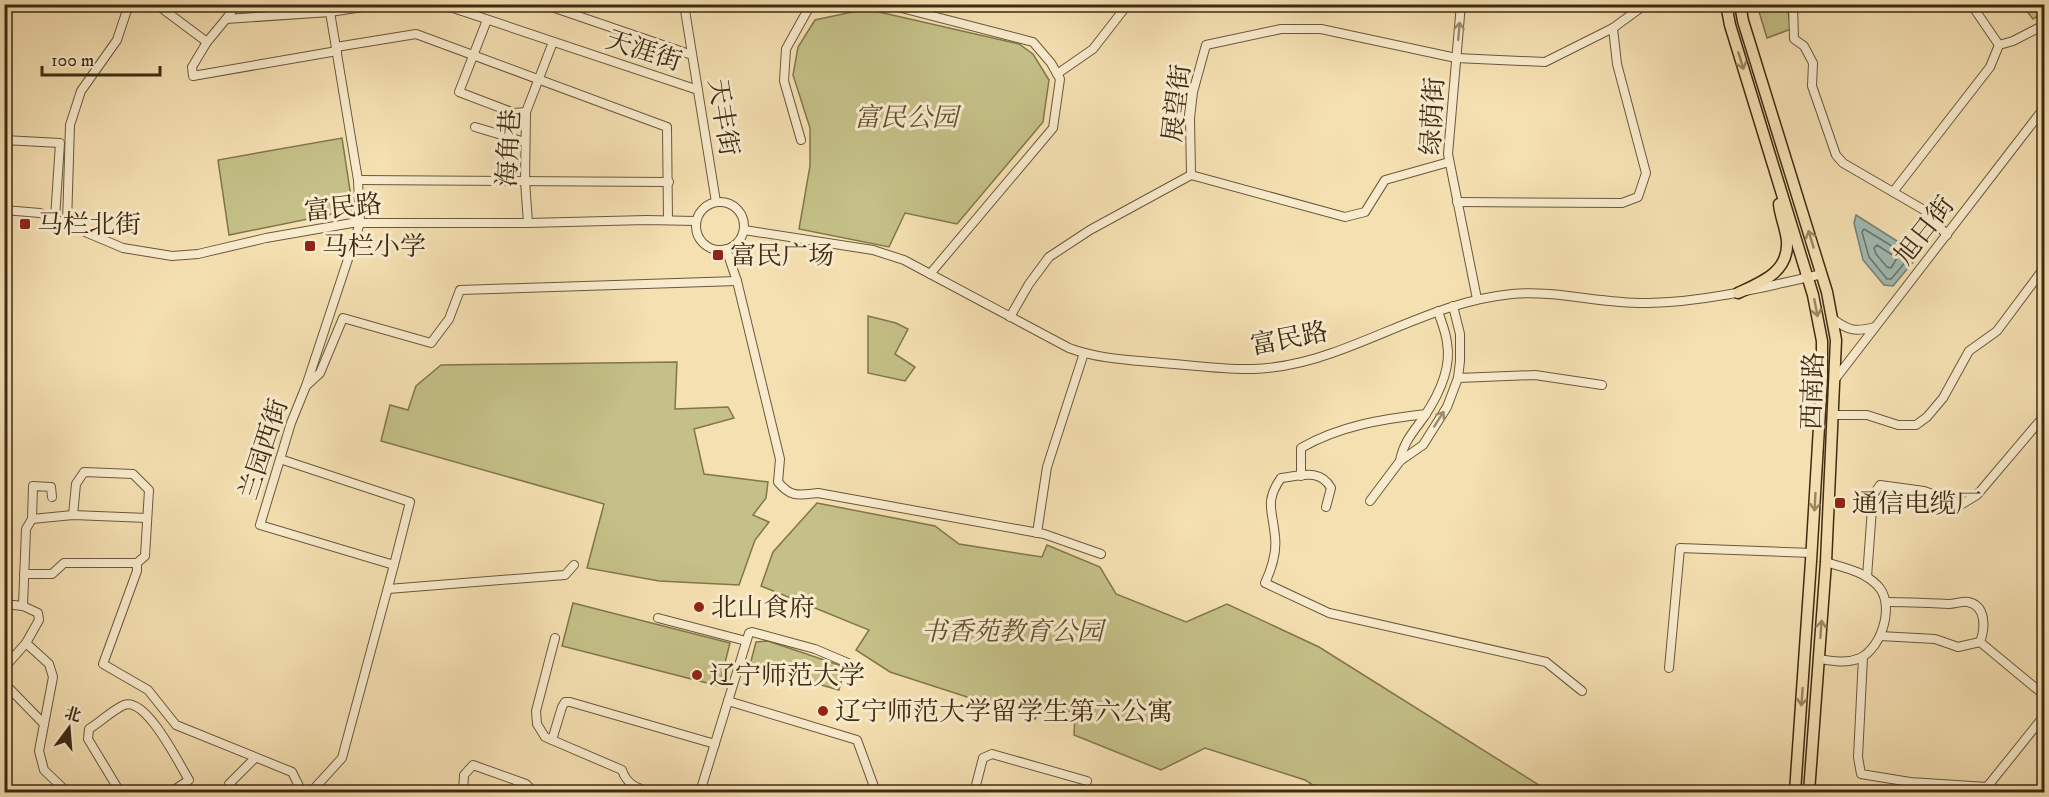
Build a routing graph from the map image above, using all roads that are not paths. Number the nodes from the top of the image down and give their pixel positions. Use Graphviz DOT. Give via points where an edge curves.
graph roads {
  1 [pos="129,4"];
  2 [pos="156,4"];
  3 [pos="237,4"];
  4 [pos="382,4"];
  5 [pos="441,4"];
  6 [pos="543,4"];
  7 [pos="684,4"];
  8 [pos="811,4"];
  9 [pos="886,4"];
  10 [pos="1128,4"];
  11 [pos="1461,4"];
  12 [pos="1646,4"];
  13 [pos="1726,4"];
  14 [pos="1740,4"];
  15 [pos="1793,4"];
  16 [pos="1971,4"];
  17 [pos="330,12"];
  18 [pos="226,20"];
  19 [pos="487,20"];
  20 [pos="2044,25"];
  21 [pos="1613,28"];
  22 [pos="207,42"];
  23 [pos="553,42"];
  24 [pos="1999,45"];
  25 [pos="337,49"];
  26 [pos="473,55"];
  27 [pos="692,55"];
  28 [pos="1456,58"];
  29 [pos="1057,74"];
  30 [pos="538,79"];
  31 [pos="698,90"];
  32 [pos="2044,108"];
  33 [pos="526,112"];
  34 [pos="475,127"];
  35 [pos="4,140"];
  36 [pos="801,140"];
  37 [pos="525,142"];
  38 [pos="1449,162"];
  39 [pos="1191,175"];
  40 [pos="1778,179"];
  41 [pos="358,180"];
  42 [pos="525,181"];
  43 [pos="669,182"];
  44 [pos="1893,192"];
  45 [pos="716,202"];
  46 [pos="1457,202"];
  47 [pos="4,210"];
  48 [pos="55,218"];
  49 [pos="668,220"];
  50 [pos="696,221"];
  51 [pos="67,223"];
  52 [pos="360,223"];
  53 [pos="528,223"];
  54 [pos="744,230"];
  55 [pos="1947,235"];
  56 [pos="726,249"];
  57 [pos="2044,268"];
  58 [pos="930,274"];
  59 [pos="1822,274"];
  60 [pos="1808,278"];
  61 [pos="737,281"];
  62 [pos="1738,293"];
  63 [pos="1477,299"];
  64 [pos="1453,306"];
  65 [pos="1438,311"];
  66 [pos="1010,317"];
  67 [pos="1833,319"];
  68 [pos="1875,327"];
  69 [pos="1084,353"];
  70 [pos="1458,378"];
  71 [pos="1836,378"];
  72 [pos="1602,385"];
  73 [pos="306,386"];
  74 [pos="1425,414"];
  75 [pos="1834,415"];
  76 [pos="2044,416"];
  77 [pos="280,459"];
  78 [pos="1400,461"];
  79 [pos="1301,476"];
  80 [pos="52,497"];
  81 [pos="1370,501"];
  82 [pos="1326,507"];
  83 [pos="73,515"];
  84 [pos="147,518"];
  85 [pos="32,519"];
  86 [pos="1037,533"];
  87 [pos="1101,554"];
  88 [pos="1812,554"];
  89 [pos="1826,562"];
  90 [pos="137,563"];
  91 [pos="394,565"];
  92 [pos="574,565"];
  93 [pos="24,574"];
  94 [pos="1868,577"];
  95 [pos="388,589"];
  96 [pos="1886,602"];
  97 [pos="4,604"];
  98 [pos="23,606"];
  99 [pos="658,618"];
  100 [pos="1880,636"];
  101 [pos="555,638"];
  102 [pos="746,641"];
  103 [pos="1980,642"];
  104 [pos="26,643"];
  105 [pos="1863,657"];
  106 [pos="1819,659"];
  107 [pos="848,663"];
  108 [pos="4,668"];
  109 [pos="1669,668"];
  110 [pos="4,683"];
  111 [pos="1582,691"];
  112 [pos="2044,695"];
  113 [pos="728,701"];
  114 [pos="2044,716"];
  115 [pos="44,723"];
  116 [pos="552,740"];
  117 [pos="716,744"];
  118 [pos="255,758"];
  119 [pos="1087,781"];
  120 [pos="68,792"];
  121 [pos="120,792"];
  122 [pos="171,792"];
  123 [pos="238,792"];
  124 [pos="295,792"];
  125 [pos="311,792"];
  126 [pos="463,792"];
  127 [pos="534,792"];
  128 [pos="651,792"];
  129 [pos="700,792"];
  130 [pos="876,792"];
  131 [pos="978,792"];
  132 [pos="1795,792"];
  133 [pos="1809,792"];
  1 -- 51 [label="street" via="117,40 81,91 70,125"];
  2 -- 22 [label="street"];
  3 -- 18 [label="street"];
  4 -- 17 [label="street"];
  5 -- 19 [label="street, 天涯街"];
  6 -- 27 [label="street"];
  7 -- 27 [label="street, 天丰街"];
  8 -- 36 [label="street" via="786,49 784,81"];
  9 -- 29 [label="street" via="1033,42"];
  10 -- 29 [label="street" via="1094,49"];
  28 -- 11 [label="street, 绿荫街, one-way"];
  12 -- 21 [label="street, 展望街"];
  13 -- 40 [label="main road, 西南路, one-way"];
  59 -- 14 [label="main road, 西南路, one-way"];
  15 -- 44 [label="street" via="1794,39 1804,46 1813,63 1812,86 1836,154 1843,164"];
  16 -- 24 [label="street"];
  17 -- 18 [label="street"];
  17 -- 25 [label="street, 兰园西街"];
  18 -- 22 [label="street"];
  19 -- 23 [label="street, 天涯街"];
  19 -- 26 [label="street"];
  20 -- 24 [label="street"];
  21 -- 28 [label="street, 展望街" via="1545,62"];
  21 -- 46 [label="street" via="1617,64 1646,173 1638,197 1622,203"];
  22 -- 25 [label="street" via="192,67 193,76"];
  23 -- 30 [label="street, 海角巷"];
  23 -- 31 [label="street, 天涯街"];
  24 -- 44 [label="street" via="1990,67"];
  25 -- 26 [label="street" via="416,34"];
  25 -- 41 [label="street, 兰园西街"];
  26 -- 30 [label="street"];
  26 -- 33 [label="street" via="459,92 514,113"];
  27 -- 31 [label="street, 天丰街"];
  28 -- 38 [label="street, 绿荫街"];
  28 -- 39 [label="street, 展望街" via="1321,29 1281,29 1206,45 1190,118"];
  29 -- 58 [label="street" via="1059,99 1053,128"];
  30 -- 33 [label="street, 海角巷"];
  30 -- 43 [label="street" via="667,127"];
  31 -- 45 [label="street, 天丰街"];
  32 -- 55 [label="street, 旭日街"];
  33 -- 37 [label="street, 海角巷"];
  34 -- 37 [label="street"];
  35 -- 48 [label="street" via="60,143"];
  37 -- 42 [label="street, 海角巷"];
  38 -- 39 [label="street" via="1385,180 1365,212 1346,218"];
  38 -- 46 [label="street, 绿荫街"];
  39 -- 66 [label="street, 展望街" via="1049,257"];
  40 -- 60 [label="main road, 西南路"];
  40 -- 62 [label="main road" via="1787,241 1785,259 1776,273"];
  41 -- 42 [label="street"];
  41 -- 52 [label="street, 兰园西街"];
  42 -- 43 [label="street"];
  42 -- 53 [label="street, 海角巷"];
  43 -- 49 [label="street"];
  44 -- 55 [label="street" via="1924,210"];
  45 -- 50 [label="street" via="701,210"];
  45 -- 54 [label="street" via="737,208"];
  46 -- 63 [label="street, 绿荫街"];
  47 -- 48 [label="street, 富民路"];
  48 -- 51 [label="street, 富民路"];
  49 -- 50 [label="street, 富民路"];
  49 -- 53 [label="street, 富民路"];
  50 -- 56 [label="street" via="697,233 705,245"];
  51 -- 52 [label="street, 富民路" via="123,248 172,256"];
  52 -- 53 [label="street, 富民路"];
  52 -- 73 [label="street, 兰园西街"];
  54 -- 56 [label="street" via="738,242"];
  54 -- 58 [label="street, 富民路" via="873,250"];
  55 -- 68 [label="street, 旭日街"];
  56 -- 61 [label="street"];
  57 -- 75 [label="street" via="1997,331 1969,351 1943,398 1916,425 1898,425 1867,415"];
  58 -- 66 [label="street, 富民路"];
  59 -- 60 [label="street, 富民路"];
  59 -- 67 [label="main road, 西南路"];
  60 -- 62 [label="street, 富民路"];
  60 -- 88 [label="main road, 西南路, one-way" via="1822,341"];
  61 -- 73 [label="street" via="460,290 449,320 431,343 343,318 320,373"];
  61 -- 86 [label="street" via="780,459 778,482 786,493 818,494"];
  62 -- 63 [label="street, 富民路" via="1646,303 1534,294"];
  63 -- 64 [label="street, 富民路"];
  64 -- 65 [label="street, 富民路"];
  64 -- 70 [label="street" via="1460,334"];
  65 -- 69 [label="street, 富民路" via="1334,352 1276,367 1240,369"];
  65 -- 74 [label="street" via="1448,343 1448,361 1435,401"];
  66 -- 69 [label="street, 富民路"];
  67 -- 68 [label="street" via="1845,328 1859,331"];
  67 -- 71 [label="main road, 西南路"];
  68 -- 71 [label="street, 旭日街"];
  69 -- 86 [label="street" via="1047,467"];
  70 -- 72 [label="street" via="1535,375"];
  78 -- 70 [label="street, one-way" via="1423,445 1447,407"];
  71 -- 75 [label="main road, 西南路"];
  73 -- 77 [label="street, 兰园西街"];
  74 -- 78 [label="street" via="1403,445"];
  74 -- 79 [label="street" via="1385,418 1323,435 1301,448"];
  75 -- 89 [label="main road, 西南路"];
  76 -- 94 [label="street" via="1977,495 1962,504 1924,491 1880,485 1872,495"];
  77 -- 91 [label="street" via="410,502"];
  77 -- 91 [label="street, 兰园西街" via="260,525"];
  78 -- 81 [label="street"];
  79 -- 82 [label="street" via="1318,475 1326,480 1331,488"];
  79 -- 111 [label="street" via="1281,478 1273,489 1269,502 1276,539 1274,563 1265,583 1329,613 1546,662"];
  80 -- 85 [label="street" via="51,487 33,486"];
  83 -- 84 [label="street"];
  83 -- 84 [label="street" via="76,484 84,472 134,474 149,490"];
  83 -- 85 [label="street"];
  84 -- 90 [label="street" via="145,556"];
  85 -- 93 [label="street" via="26,529"];
  86 -- 87 [label="street"];
  88 -- 109 [label="street" via="1680,548"];
  88 -- 132 [label="main road, 西南路, one-way"];
  89 -- 94 [label="street"];
  106 -- 89 [label="main road, 西南路, one-way"];
  90 -- 93 [label="street" via="64,563 52,574"];
  90 -- 118 [label="street" via="103,664 148,690 176,725"];
  91 -- 95 [label="street"];
  92 -- 95 [label="street" via="565,575"];
  93 -- 98 [label="street"];
  94 -- 96 [label="street" via="1879,587"];
  95 -- 125 [label="street" via="342,758"];
  96 -- 100 [label="street"];
  96 -- 103 [label="street" via="1968,602 1980,609 1984,621"];
  97 -- 98 [label="street"];
  98 -- 104 [label="street" via="38,613 39,620"];
  99 -- 102 [label="street"];
  100 -- 103 [label="street" via="1935,639 1958,647"];
  100 -- 105 [label="street"];
  101 -- 116 [label="street" via="536,711 537,724 545,737"];
  102 -- 107 [label="street" via="752,632 815,649"];
  102 -- 113 [label="street"];
  103 -- 112 [label="street"];
  104 -- 108 [label="street"];
  104 -- 115 [label="street" via="50,664 53,676"];
  105 -- 106 [label="street" via="1844,663"];
  105 -- 114 [label="street" via="1858,756 1861,774 1987,787"];
  106 -- 133 [label="main road, 西南路"];
  110 -- 115 [label="street"];
  113 -- 117 [label="street"];
  113 -- 130 [label="street" via="857,740"];
  115 -- 120 [label="street" via="39,751 44,770"];
  116 -- 117 [label="street" via="561,707 570,702"];
  116 -- 128 [label="street" via="622,770 633,787"];
  117 -- 129 [label="street"];
  118 -- 123 [label="street" via="229,784"];
  118 -- 124 [label="street" via="292,772 299,786"];
  119 -- 131 [label="street" via="993,754 983,758"];
  121 -- 122 [label="street" via="88,739 89,729 125,704 134,704 149,716 189,780"];
  126 -- 127 [label="street" via="465,775 473,765 526,784"];
}
